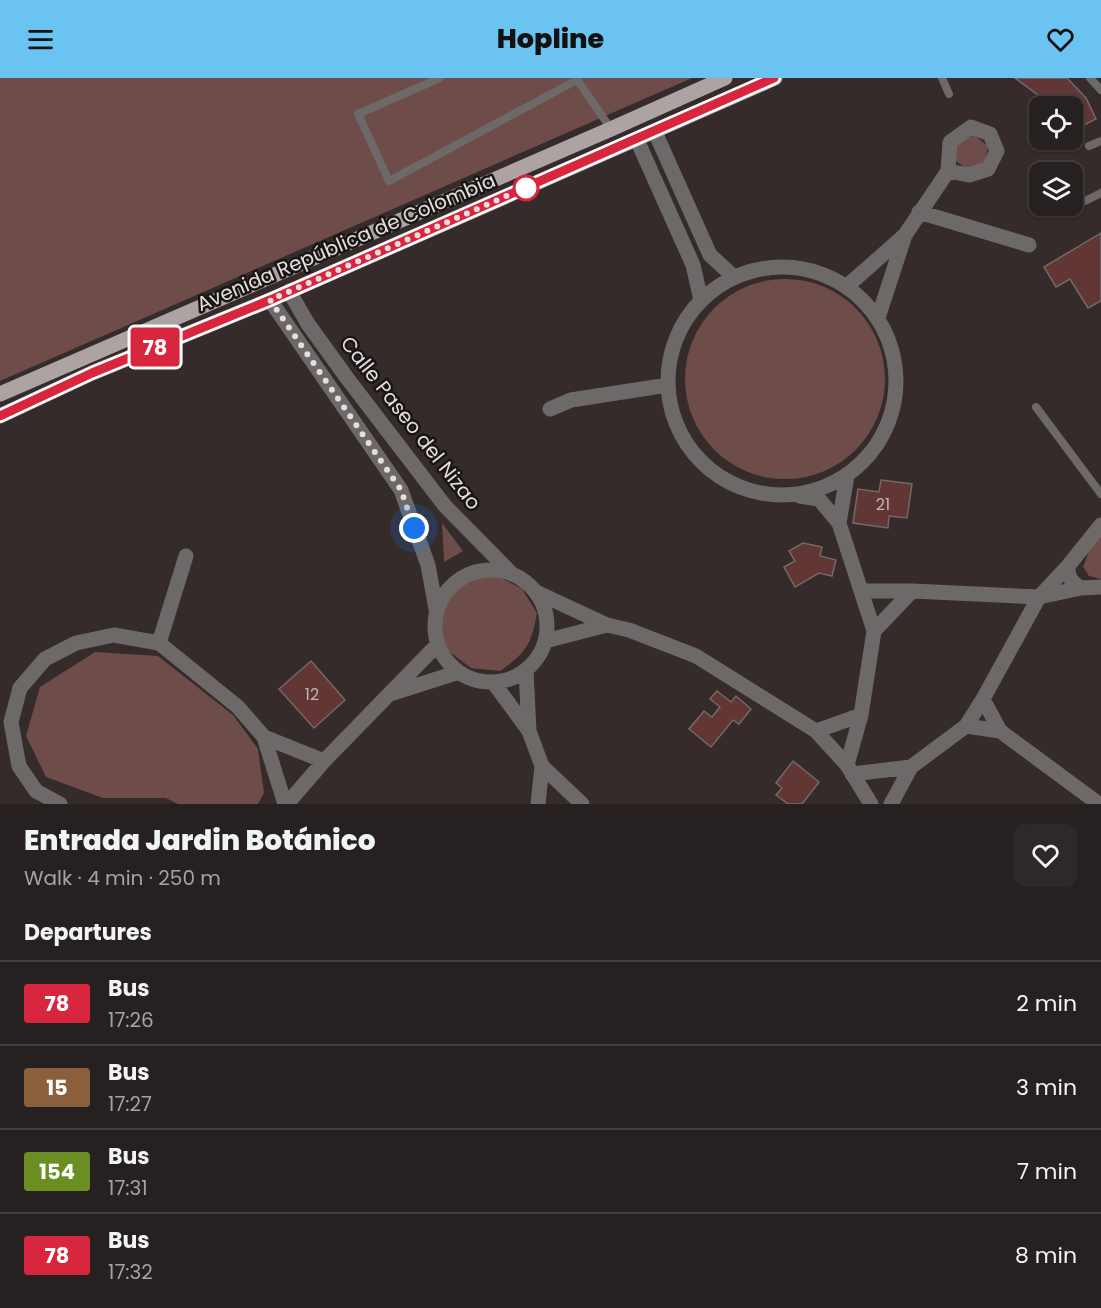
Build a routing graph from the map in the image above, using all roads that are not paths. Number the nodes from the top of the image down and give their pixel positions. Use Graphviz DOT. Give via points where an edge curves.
graph roads {
  1 [pos="440,78"];
  2 [pos="725,78"];
  3 [pos="774,78"];
  4 [pos="942,78"];
  5 [pos="1090,78"];
  6 [pos="577,79"];
  7 [pos="1101,90"];
  8 [pos="949,94"];
  9 [pos="611,129"];
  10 [pos="655,132"];
  11 [pos="637,140"];
  12 [pos="1101,141"];
  13 [pos="1089,146"];
  14 [pos="948,171"];
  15 [pos="1101,193"];
  16 [pos="1085,201"];
  17 [pos="919,212"];
  18 [pos="905,235"];
  19 [pos="1029,245"];
  20 [pos="734,277"];
  21 [pos="846,287"];
  22 [pos="289,291"];
  23 [pos="270,300"];
  24 [pos="701,300"];
  25 [pos="878,318"];
  26 [pos="668,385"];
  27 [pos="0,394"];
  28 [pos="1036,407"];
  29 [pos="550,409"];
  30 [pos="0,416"];
  31 [pos="847,476"];
  32 [pos="1101,494"];
  33 [pos="794,495"];
  34 [pos="839,523"];
  35 [pos="1101,525"];
  36 [pos="186,556"];
  37 [pos="1068,566"];
  38 [pos="511,573"];
  39 [pos="1101,587"];
  40 [pos="1081,588"];
  41 [pos="862,591"];
  42 [pos="912,591"];
  43 [pos="536,592"];
  44 [pos="1039,597"];
  45 [pos="436,609"];
  46 [pos="607,625"];
  47 [pos="874,632"];
  48 [pos="545,641"];
  49 [pos="159,643"];
  50 [pos="438,644"];
  51 [pos="526,670"];
  52 [pos="459,672"];
  53 [pos="493,682"];
  54 [pos="390,694"];
  55 [pos="983,699"];
  56 [pos="861,715"];
  57 [pos="966,726"];
  58 [pos="529,731"];
  59 [pos="816,731"];
  60 [pos="1000,731"];
  61 [pos="264,738"];
  62 [pos="324,761"];
  63 [pos="542,766"];
  64 [pos="911,767"];
  65 [pos="850,770"];
  66 [pos="60,804"];
  67 [pos="286,804"];
  68 [pos="538,804"];
  69 [pos="582,804"];
  70 [pos="871,804"];
  71 [pos="891,804"];
  72 [pos="1099,804"];
  1 -- 6 [label="lane" via="358,114 389,181"];
  2 -- 9 [label="main road, Avenida República de Colombia"];
  3 -- 10 [label="main road, Avenida República de Colombia"];
  4 -- 8 [label="lane"];
  5 -- 7 [label="lane"];
  6 -- 9 [label="lane"];
  9 -- 27 [label="main road, Avenida República de Colombia"];
  10 -- 11 [label="main road, Avenida República de Colombia"];
  10 -- 20 [label="street" via="710,255"];
  11 -- 22 [label="main road, Avenida República de Colombia"];
  11 -- 24 [label="street" via="693,265"];
  12 -- 13 [label="lane"];
  14 -- 17 [label="street"];
  15 -- 16 [label="lane"];
  17 -- 18 [label="street"];
  17 -- 19 [label="street"];
  18 -- 21 [label="street"];
  18 -- 25 [label="street"];
  20 -- 21 [label="street" via="762,268 791,267 820,273"];
  20 -- 24 [label="street"];
  21 -- 25 [label="street"];
  22 -- 23 [label="main road, Avenida República de Colombia"];
  22 -- 38 [label="street, Calle Paseo del Nizao" via="340,369 445,506"];
  23 -- 30 [label="main road, Avenida República de Colombia" via="92,373"];
  23 -- 45 [label="street, Calle Paseo del Nizao" via="401,490 428,565"];
  24 -- 26 [label="street" via="683,325 671,354"];
  25 -- 31 [label="street" via="892,351 895,374 890,421 873,452"];
  26 -- 29 [label="street" via="571,400"];
  26 -- 33 [label="street" via="672,411 682,436 711,470 741,488 767,495"];
  28 -- 32 [label="lane"];
  31 -- 33 [label="street" via="822,489"];
  31 -- 34 [label="street"];
  33 -- 34 [label="street" via="819,499"];
  34 -- 41 [label="street"];
  35 -- 37 [label="street"];
  36 -- 49 [label="street"];
  37 -- 40 [label="street" via="1069,579"];
  37 -- 44 [label="street"];
  38 -- 43 [label="street"];
  38 -- 45 [label="street" via="477,572 459,579"];
  39 -- 40 [label="street"];
  40 -- 44 [label="street"];
  41 -- 42 [label="street"];
  41 -- 47 [label="street"];
  42 -- 44 [label="street"];
  42 -- 47 [label="street"];
  43 -- 46 [label="street"];
  43 -- 48 [label="street" via="547,624"];
  44 -- 55 [label="street"];
  45 -- 50 [label="street"];
  46 -- 48 [label="street"];
  46 -- 59 [label="street" via="696,656"];
  47 -- 56 [label="street"];
  48 -- 51 [label="street"];
  49 -- 61 [label="street" via="238,707"];
  49 -- 66 [label="street" via="114,635 76,643 45,659 20,688 11,722 19,766 36,790"];
  50 -- 52 [label="street" via="446,660"];
  50 -- 54 [label="street"];
  51 -- 53 [label="street"];
  51 -- 58 [label="street"];
  52 -- 53 [label="street" via="475,680"];
  52 -- 54 [label="street"];
  53 -- 58 [label="street"];
  54 -- 62 [label="street"];
  55 -- 57 [label="street"];
  55 -- 60 [label="street"];
  56 -- 59 [label="street"];
  56 -- 65 [label="street"];
  57 -- 60 [label="street"];
  57 -- 64 [label="street"];
  58 -- 63 [label="street"];
  59 -- 65 [label="street"];
  60 -- 72 [label="street"];
  61 -- 62 [label="street"];
  61 -- 67 [label="street"];
  62 -- 67 [label="street"];
  63 -- 68 [label="street"];
  63 -- 69 [label="street"];
  64 -- 65 [label="street"];
  64 -- 71 [label="street"];
  65 -- 70 [label="street"];
}
